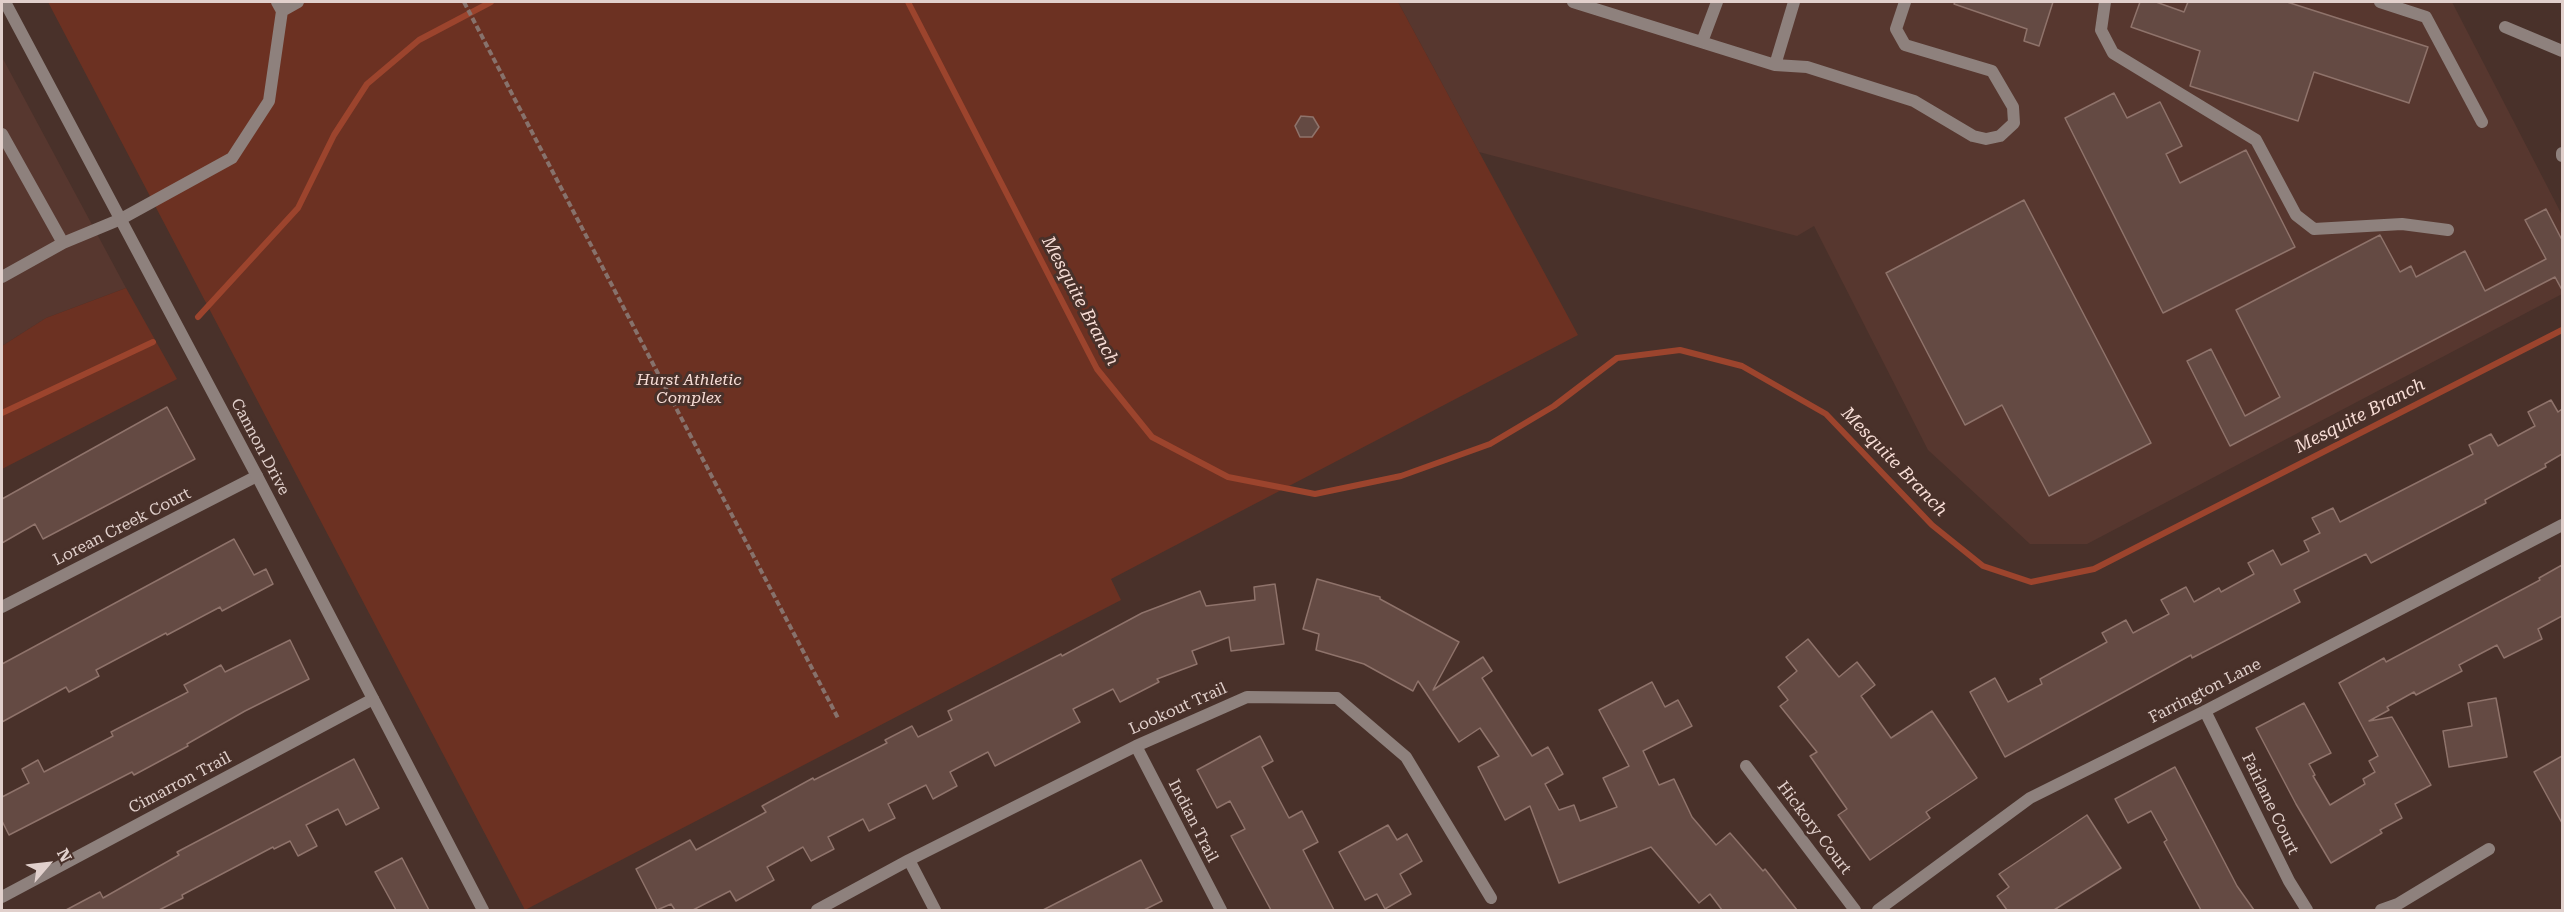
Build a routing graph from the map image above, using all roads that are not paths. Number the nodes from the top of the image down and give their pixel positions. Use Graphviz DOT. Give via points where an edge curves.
graph roads {
  1 [pos="5,2"];
  2 [pos="298,2"];
  3 [pos="1573,2"];
  4 [pos="1717,2"];
  5 [pos="1794,2"];
  6 [pos="1905,2"];
  7 [pos="2104,2"];
  8 [pos="2380,2"];
  9 [pos="2417,2"];
  10 [pos="280,6"];
  11 [pos="6,16"];
  12 [pos="2426,17"];
  13 [pos="2505,27"];
  14 [pos="1702,42"];
  15 [pos="2562,51"];
  16 [pos="1775,65"];
  17 [pos="2482,122"];
  18 [pos="2,134"];
  19 [pos="121,219"];
  20 [pos="2448,230"];
  21 [pos="63,243"];
  22 [pos="2,277"];
  23 [pos="257,476"];
  24 [pos="2562,525"];
  25 [pos="2,606"];
  26 [pos="373,699"];
  27 [pos="2205,711"];
  28 [pos="1136,746"];
  29 [pos="1746,766"];
  30 [pos="2489,849"];
  31 [pos="909,860"];
  32 [pos="2,897"];
  33 [pos="1491,898"];
  34 [pos="2,904"];
  35 [pos="4,910"];
  36 [pos="483,910"];
  37 [pos="817,910"];
  38 [pos="935,910"];
  39 [pos="1221,910"];
  40 [pos="1855,910"];
  41 [pos="1878,910"];
  42 [pos="2307,910"];
  43 [pos="2381,910"];
  1 -- 11 [label="street, Cannon Drive"];
  2 -- 10 [label="street"];
  3 -- 14 [label="street"];
  4 -- 14 [label="street"];
  5 -- 16 [label="street"];
  6 -- 16 [label="street" via="1896,29 1905,45 1992,72 2013,107 2014,123 2000,136 1973,136 1914,101 1807,67"];
  7 -- 20 [label="street" via="2101,30 2113,53 2256,140 2296,214 2314,229 2402,224"];
  8 -- 12 [label="street"];
  9 -- 12 [label="street"];
  10 -- 19 [label="street" via="269,101 232,158"];
  11 -- 19 [label="street, Cannon Drive"];
  12 -- 17 [label="street"];
  13 -- 15 [label="street"];
  14 -- 16 [label="street"];
  18 -- 21 [label="street"];
  19 -- 21 [label="street"];
  19 -- 23 [label="street, Cannon Drive"];
  21 -- 22 [label="street"];
  23 -- 25 [label="street, Lorean Creek Court"];
  23 -- 26 [label="street, Cannon Drive"];
  24 -- 27 [label="street, Farrington Lane"];
  26 -- 32 [label="street, Cimarron Trail"];
  26 -- 36 [label="street, Cannon Drive"];
  27 -- 41 [label="street, Farrington Lane" via="2030,798"];
  27 -- 42 [label="street, Fairlane Court"];
  28 -- 31 [label="street, Lookout Trail"];
  28 -- 33 [label="street, Lookout Trail" via="1247,697 1337,698 1406,758"];
  28 -- 39 [label="street, Indian Trail"];
  29 -- 40 [label="street, Hickory Court"];
  30 -- 43 [label="street" via="2398,904"];
  31 -- 37 [label="street, Lookout Trail"];
  31 -- 38 [label="street"];
  34 -- 35 [label="street"];
}
